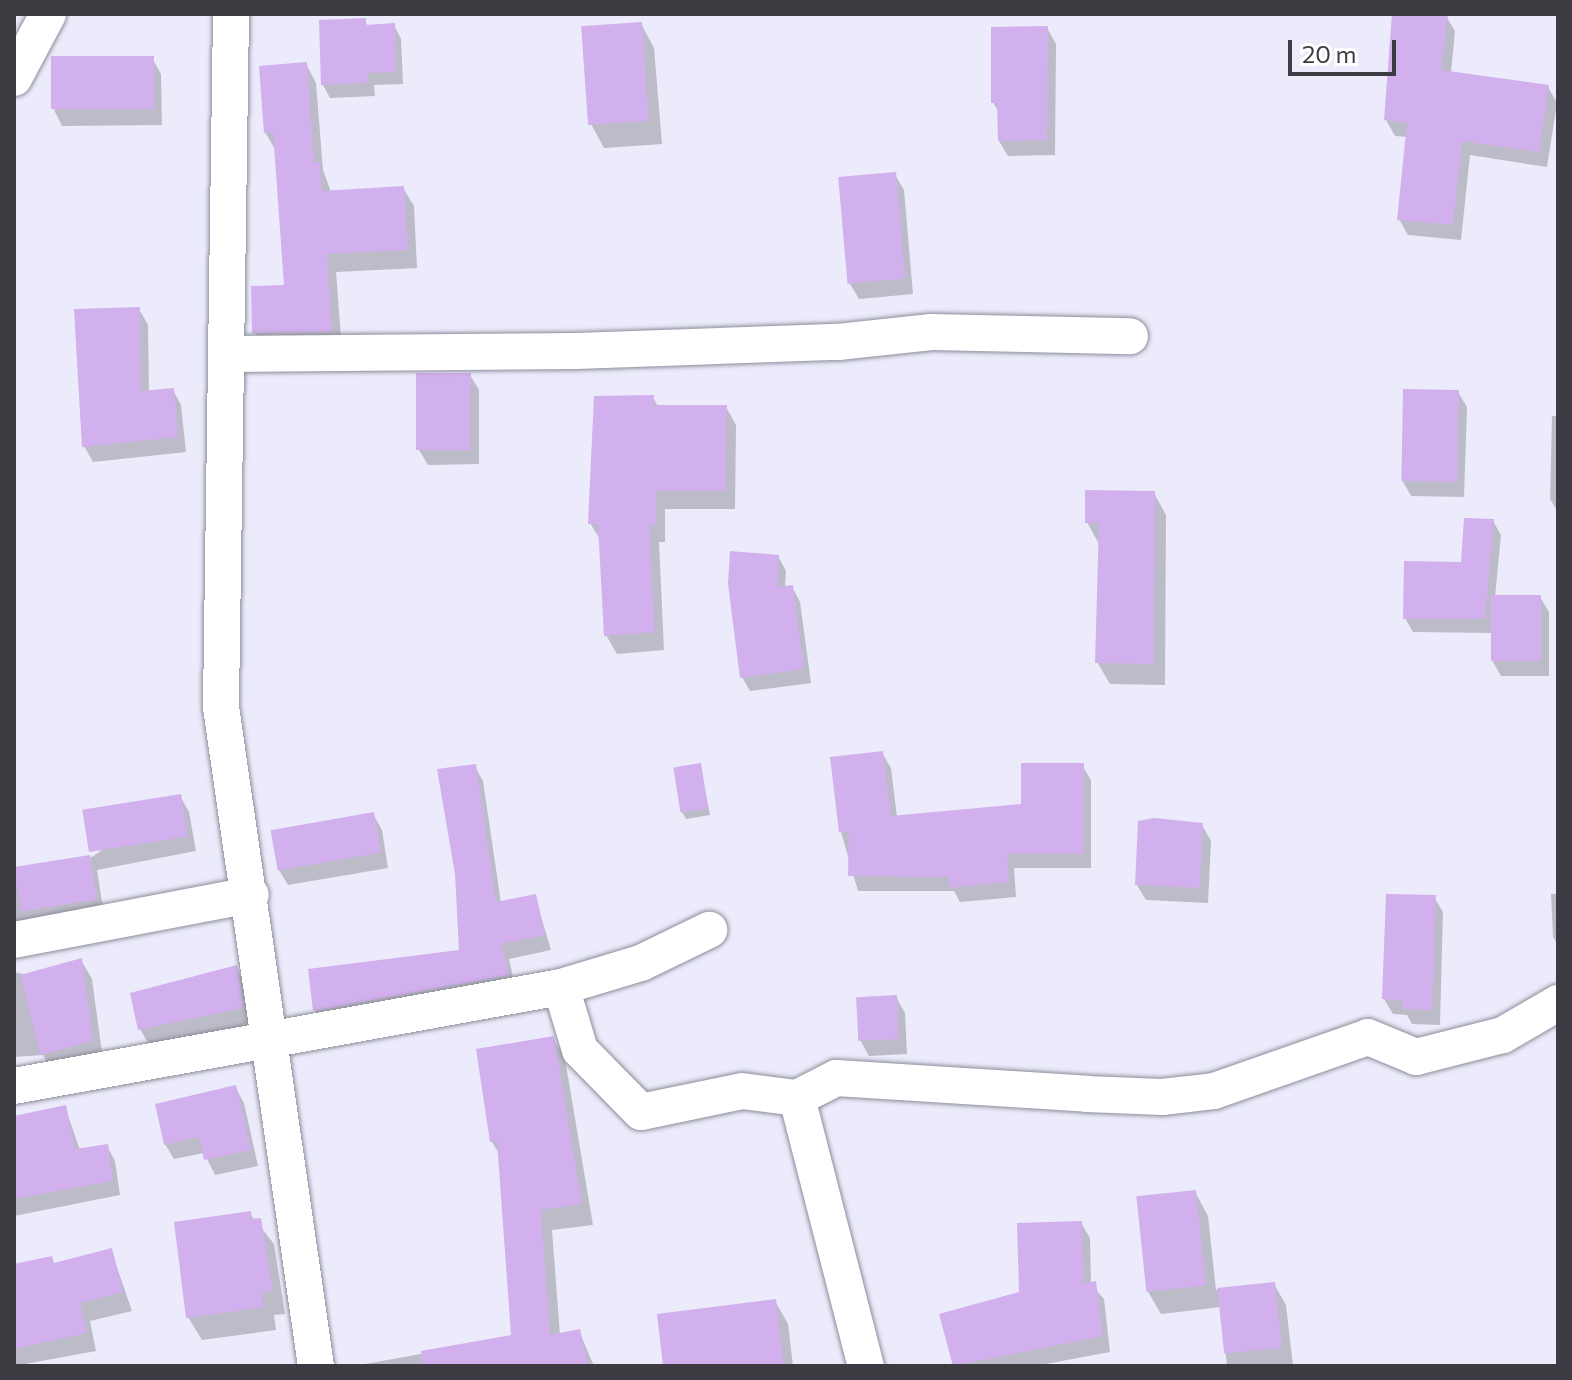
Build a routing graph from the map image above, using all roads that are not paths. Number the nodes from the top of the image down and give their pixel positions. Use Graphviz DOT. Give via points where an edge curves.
graph roads {
  1 [pos="48,14"];
  2 [pos="231,14"];
  3 [pos="14,78"];
  4 [pos="1130,336"];
  5 [pos="226,354"];
  6 [pos="251,895"];
  7 [pos="709,930"];
  8 [pos="14,940"];
  9 [pos="561,987"];
  10 [pos="1558,1003"];
  11 [pos="272,1043"];
  12 [pos="14,1086"];
  13 [pos="797,1098"];
  14 [pos="316,1366"];
  15 [pos="866,1366"];
  1 -- 3 [label="street"];
  2 -- 5 [label="street"];
  4 -- 5 [label="street" via="931,332 838,342 592,351"];
  5 -- 6 [label="street" via="221,707"];
  6 -- 8 [label="street"];
  6 -- 11 [label="street"];
  7 -- 9 [label="street" via="641,963"];
  9 -- 11 [label="street"];
  9 -- 13 [label="street" via="580,1050 641,1112 742,1091"];
  10 -- 13 [label="street" via="1488,1039 1416,1057 1368,1037 1214,1091 1162,1097 836,1078"];
  11 -- 12 [label="street"];
  11 -- 14 [label="street"];
  13 -- 15 [label="street"];
}
